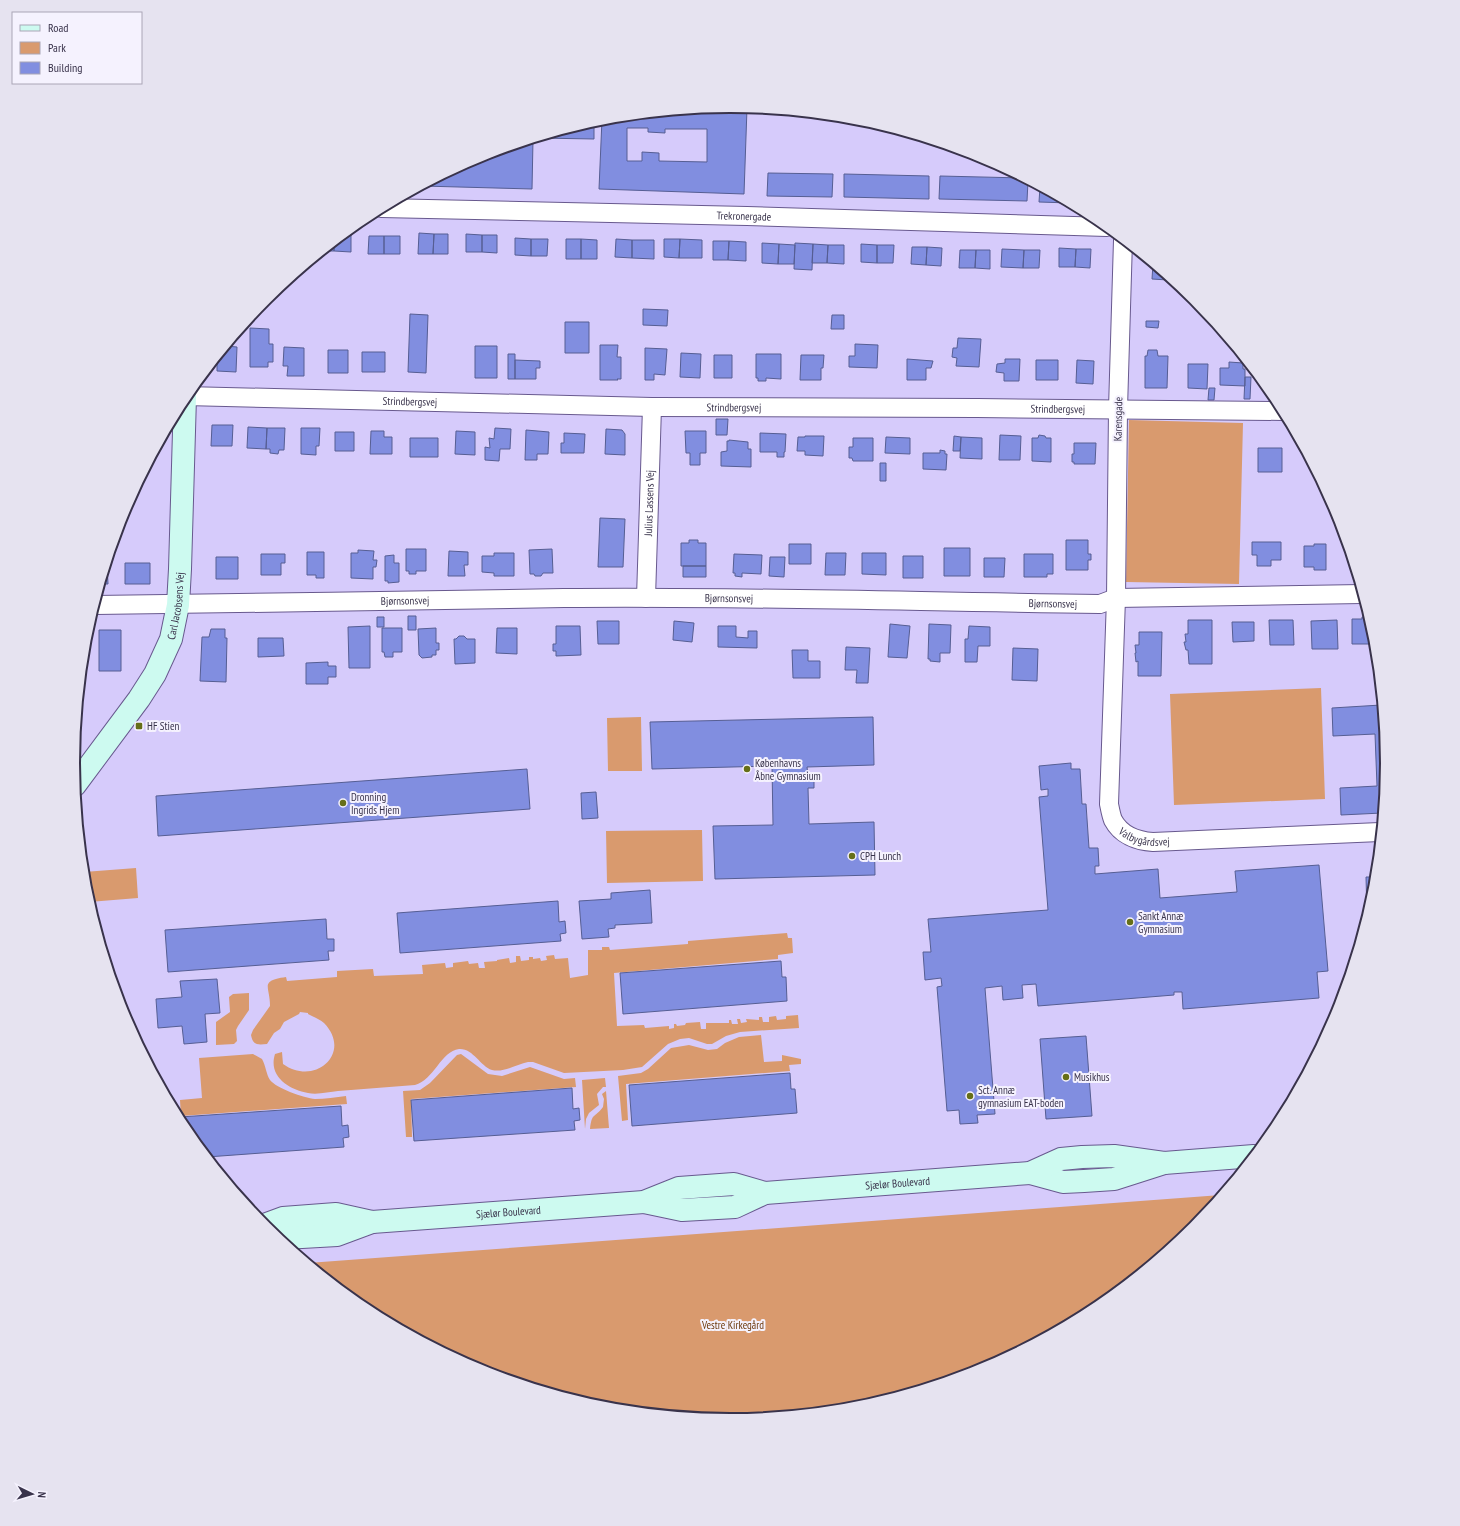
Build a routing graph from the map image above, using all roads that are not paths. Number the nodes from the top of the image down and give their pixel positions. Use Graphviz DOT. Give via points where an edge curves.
graph roads {
  1 [pos="392,208"];
  2 [pos="1096,227"];
  3 [pos="1123,245"];
  4 [pos="193,397"];
  5 [pos="652,407"];
  6 [pos="1118,409"];
  7 [pos="185,410"];
  8 [pos="1276,411"];
  9 [pos="1358,594"];
  10 [pos="646,598"];
  11 [pos="1116,598"];
  12 [pos="178,605"];
  13 [pos="99,606"];
  14 [pos="80,778"];
  15 [pos="1376,832"];
  16 [pos="1248,1156"];
  17 [pos="372,1222"];
  18 [pos="270,1223"];
  19 [pos="286,1238"];
  1 -- 2 [label="street, Trekronergade"];
  3 -- 6 [label="street, Karensgade"];
  4 -- 5 [label="street, Strindbergsvej"];
  5 -- 6 [label="street, Strindbergsvej"];
  5 -- 10 [label="street, Julius Lassens Vej"];
  6 -- 8 [label="street, Strindbergsvej"];
  6 -- 11 [label="street, Karensgade"];
  7 -- 12 [label="street, Carl Jacobsens Vej"];
  9 -- 11 [label="street, Bjørnsonsvej"];
  10 -- 11 [label="street, Bjørnsonsvej" via="1100,604"];
  10 -- 12 [label="street, Bjørnsonsvej"];
  11 -- 15 [label="street, Valbygårdsvej" via="1109,804 1113,820 1124,833 1139,841 1153,842"];
  12 -- 13 [label="street, Bjørnsonsvej"];
  12 -- 14 [label="street, Carl Jacobsens Vej" via="171,638 155,674"];
  16 -- 17 [label="street, Sjælør Boulevard" via="1164,1163 1114,1156 1082,1157 1061,1159 1030,1173 765,1193 734,1184 679,1188 644,1202"];
  17 -- 18 [label="street, Sjælør Boulevard" via="336,1214 282,1218"];
  17 -- 19 [label="street, Sjælør Boulevard" via="337,1235"];
}
